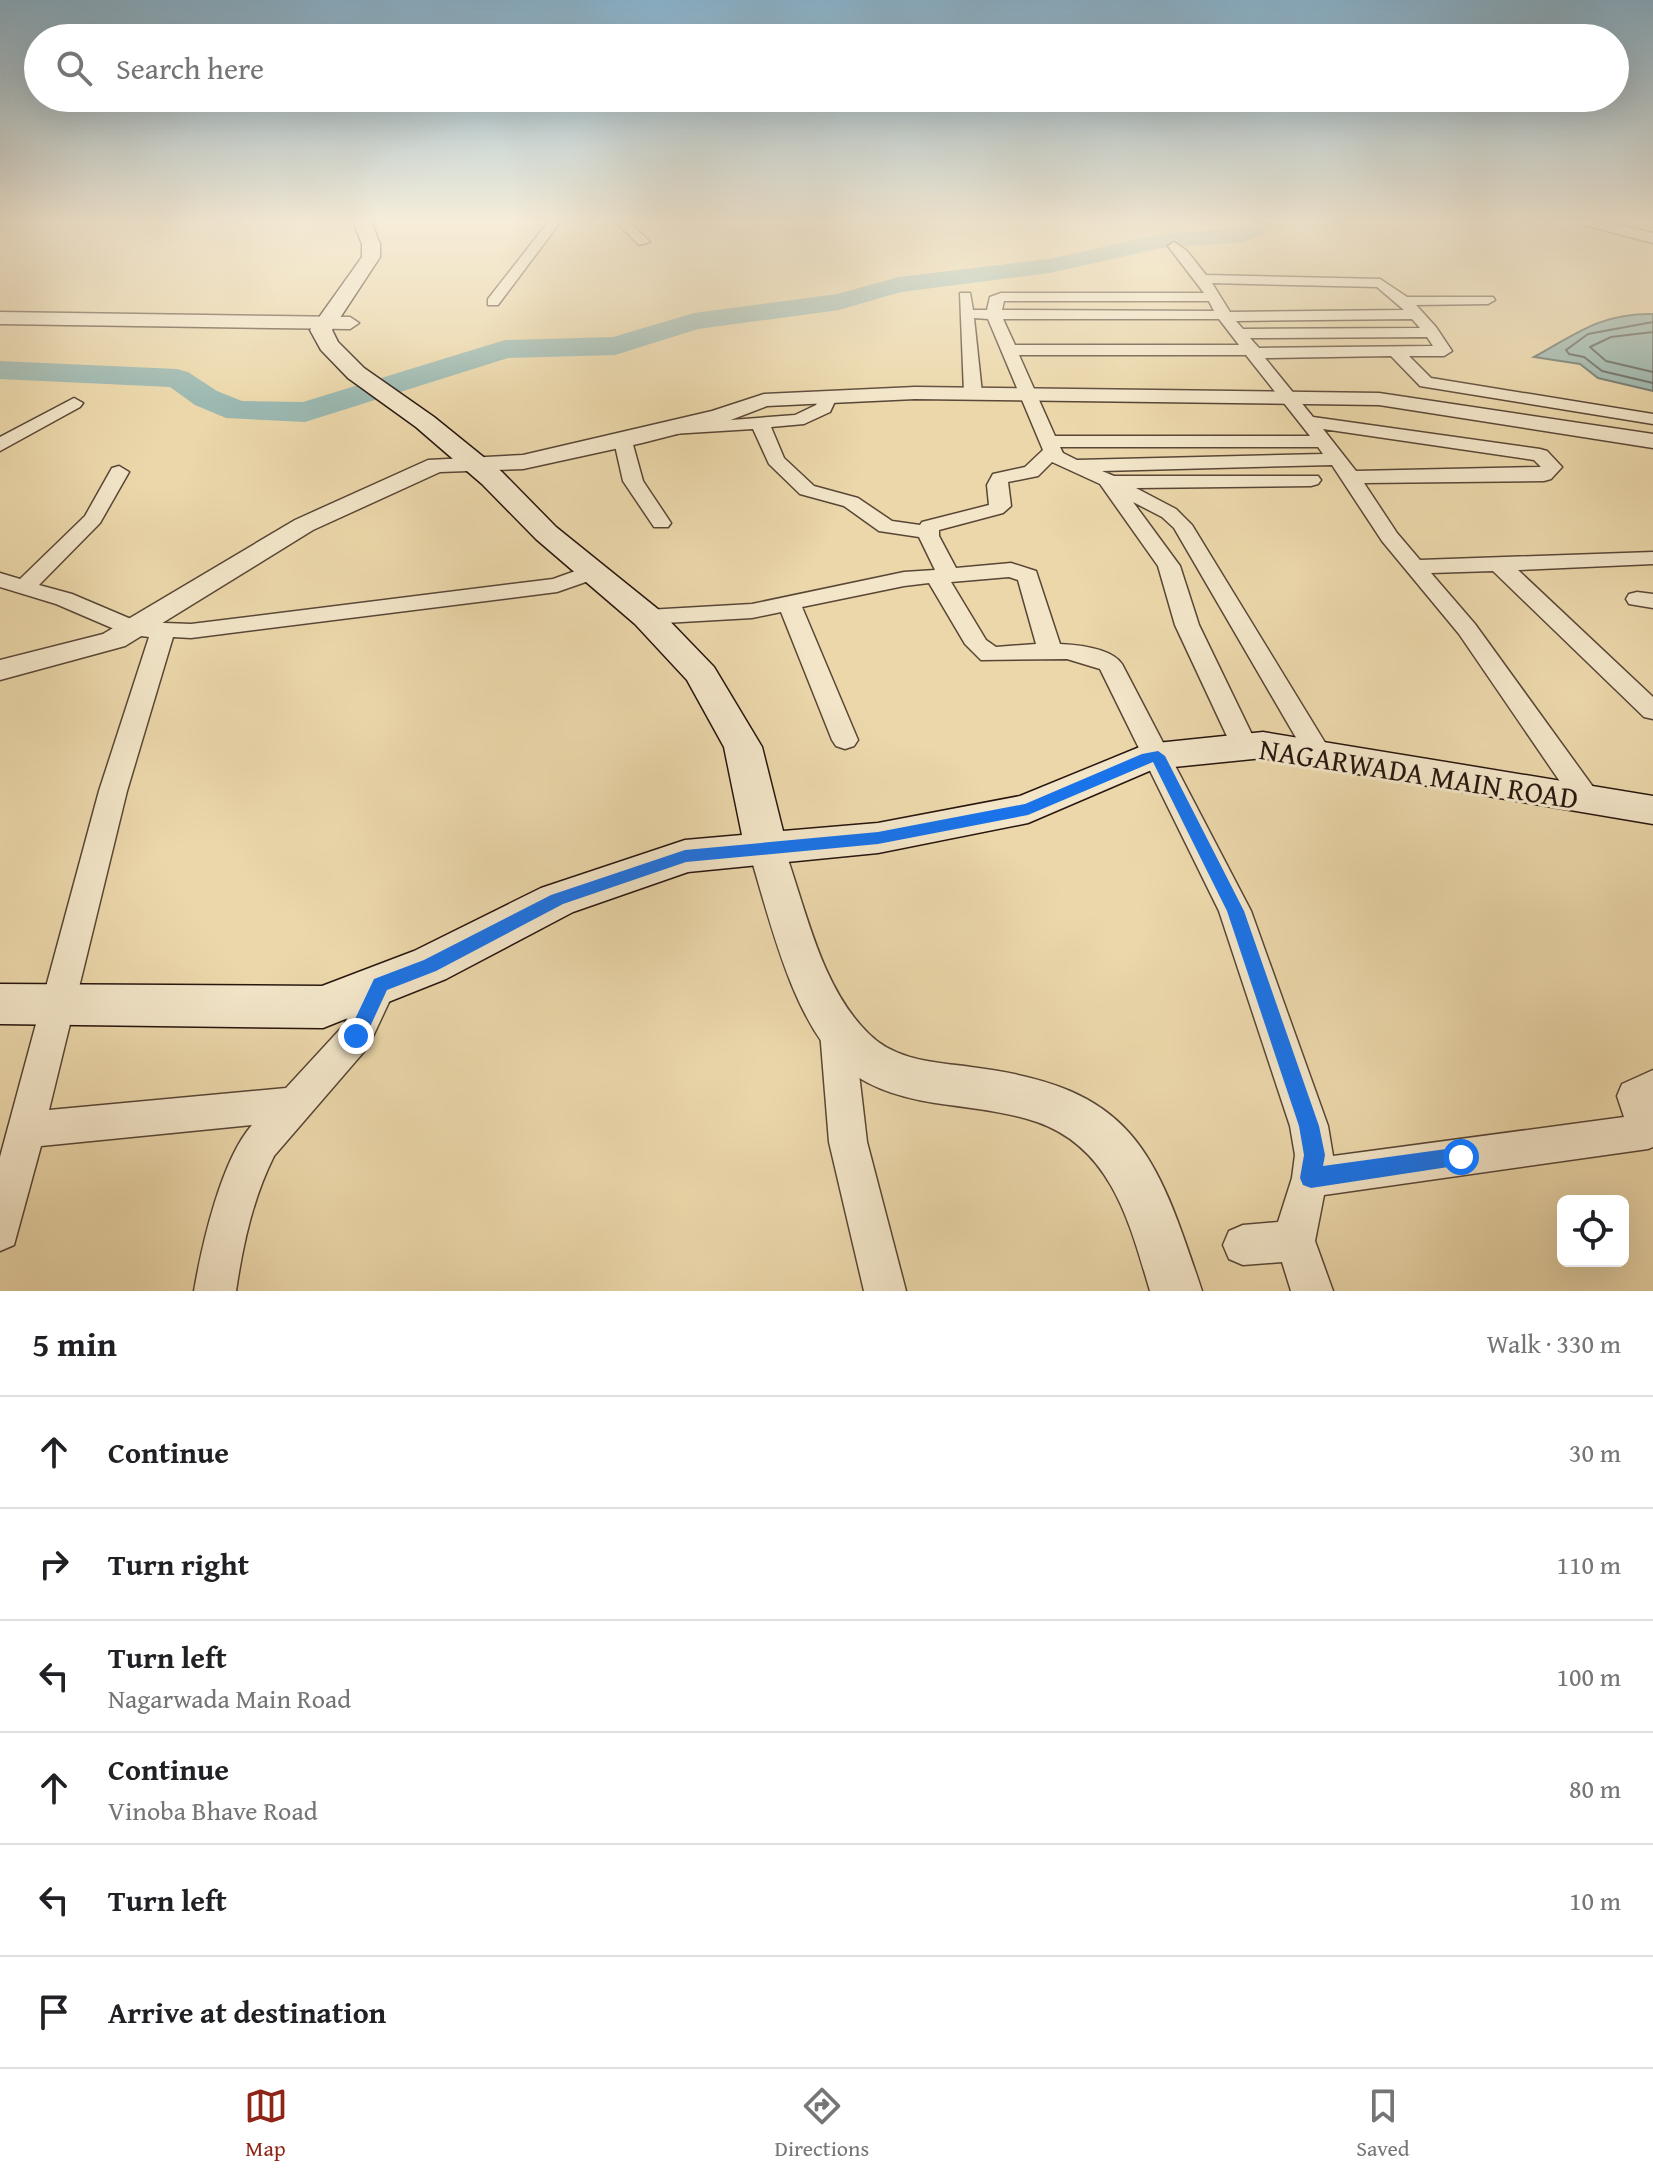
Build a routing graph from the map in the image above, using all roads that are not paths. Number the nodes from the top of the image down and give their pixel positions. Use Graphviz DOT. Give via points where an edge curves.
graph roads {
  1 [pos="359,281"];
  2 [pos="370,281"];
  3 [pos="509,281"];
  4 [pos="1200,281"];
  5 [pos="1327,281"];
  6 [pos="1334,281"];
  7 [pos="965,296"];
  8 [pos="1488,300"];
  9 [pos="1404,301"];
  10 [pos="493,302"];
  11 [pos="966,314"];
  12 [pos="994,314"];
  13 [pos="1416,314"];
  14 [pos="1356,315"];
  15 [pos="0,320"];
  16 [pos="1230,321"];
  17 [pos="334,330"];
  18 [pos="1432,332"];
  19 [pos="1009,350"];
  20 [pos="1396,352"];
  21 [pos="973,393"];
  22 [pos="1029,393"];
  23 [pos="828,397"];
  24 [pos="1291,398"];
  25 [pos="74,403"];
  26 [pos="1653,419"];
  27 [pos="1309,422"];
  28 [pos="760,423"];
  29 [pos="672,429"];
  30 [pos="623,441"];
  31 [pos="1653,441"];
  32 [pos="0,445"];
  33 [pos="1051,446"];
  34 [pos="1330,450"];
  35 [pos="475,464"];
  36 [pos="1073,466"];
  37 [pos="119,472"];
  38 [pos="1351,477"];
  39 [pos="1311,480"];
  40 [pos="1109,481"];
  41 [pos="661,523"];
  42 [pos="928,532"];
  43 [pos="1653,558"];
  44 [pos="1499,564"];
  45 [pos="1415,567"];
  46 [pos="592,572"];
  47 [pos="942,575"];
  48 [pos="0,580"];
  49 [pos="25,586"];
  50 [pos="789,603"];
  51 [pos="647,617"];
  52 [pos="134,629"];
  53 [pos="163,630"];
  54 [pos="1051,653"];
  55 [pos="0,670"];
  56 [pos="1653,711"];
  57 [pos="845,740"];
  58 [pos="1245,747"];
  59 [pos="1319,754"];
  60 [pos="1158,756"];
  61 [pos="1586,798"];
  62 [pos="1653,810"];
  63 [pos="766,848"];
  64 [pos="380,985"];
  65 [pos="0,1004"];
  66 [pos="59,1005"];
  67 [pos="837,1029"];
  68 [pos="1653,1086"];
  69 [pos="296,1104"];
  70 [pos="26,1130"];
  71 [pos="1650,1135"];
  72 [pos="1311,1178"];
  73 [pos="0,1231"];
  74 [pos="1295,1241"];
  75 [pos="1243,1245"];
  76 [pos="215,1291"];
  77 [pos="885,1291"];
  78 [pos="1176,1291"];
  79 [pos="1312,1291"];
  1 -- 17 [label="main road"];
  2 -- 17 [label="main road"];
  3 -- 10 [label="street"];
  4 -- 16 [label="street"];
  5 -- 14 [label="street"];
  5 -- 16 [label="street"];
  6 -- 9 [label="street" via="1380,283"];
  7 -- 11 [label="street"];
  8 -- 9 [label="street"];
  9 -- 13 [label="street"];
  11 -- 12 [label="street"];
  11 -- 21 [label="street"];
  12 -- 16 [label="street"];
  12 -- 19 [label="street"];
  13 -- 14 [label="street"];
  13 -- 18 [label="street"];
  14 -- 16 [label="street"];
  15 -- 17 [label="street"];
  16 -- 18 [label="street"];
  16 -- 19 [label="street"];
  16 -- 20 [label="street"];
  16 -- 24 [label="street"];
  17 -- 35 [label="main road" via="356,373"];
  18 -- 20 [label="street" via="1444,351"];
  19 -- 22 [label="street"];
  20 -- 26 [label="street" via="1426,382"];
  21 -- 22 [label="street"];
  21 -- 23 [label="street"];
  22 -- 24 [label="street"];
  22 -- 33 [label="street"];
  23 -- 28 [label="street" via="816,414"];
  23 -- 29 [label="street" via="764,400"];
  24 -- 27 [label="street"];
  24 -- 31 [label="street" via="1379,399"];
  25 -- 32 [label="street"];
  27 -- 34 [label="street"];
  27 -- 38 [label="street" via="1540,455 1552,467 1544,475"];
  28 -- 29 [label="street"];
  28 -- 42 [label="street" via="776,460 807,490 851,502 886,527"];
  29 -- 30 [label="street"];
  30 -- 35 [label="street" via="523,462"];
  30 -- 41 [label="street" via="633,481"];
  33 -- 34 [label="street"];
  33 -- 36 [label="street" via="1055,456"];
  33 -- 42 [label="street" via="1031,472 1000,478 1001,506 936,523"];
  34 -- 36 [label="street"];
  34 -- 38 [label="street"];
  35 -- 46 [label="main road"];
  35 -- 52 [label="street" via="436,465 304,525"];
  36 -- 40 [label="street"];
  37 -- 49 [label="street" via="93,519"];
  38 -- 45 [label="street"];
  39 -- 40 [label="street"];
  40 -- 58 [label="street" via="1169,566 1187,625"];
  40 -- 59 [label="street" via="1182,525"];
  42 -- 47 [label="street"];
  43 -- 44 [label="street"];
  44 -- 45 [label="street"];
  44 -- 56 [label="street"];
  45 -- 61 [label="street" via="1467,629"];
  46 -- 51 [label="main road"];
  46 -- 53 [label="street" via="557,585 191,631"];
  47 -- 50 [label="street"];
  47 -- 54 [label="street" via="982,650 990,655"];
  47 -- 54 [label="street" via="1023,572"];
  48 -- 49 [label="street"];
  49 -- 52 [label="street"];
  50 -- 51 [label="street" via="729,613"];
  50 -- 57 [label="street"];
  51 -- 63 [label="main road" via="702,675 743,747"];
  52 -- 53 [label="street"];
  52 -- 55 [label="street" via="114,640"];
  53 -- 66 [label="street" via="113,791"];
  54 -- 60 [label="street" via="1093,655 1110,664"];
  58 -- 59 [label="main road, NAGARWADA MAIN ROAD"];
  58 -- 60 [label="main road, NAGARWADA MAIN ROAD"];
  59 -- 61 [label="main road, NAGARWADA MAIN ROAD"];
  60 -- 63 [label="main road, NAGARWADA MAIN ROAD" via="1028,809 878,838"];
  60 -- 72 [label="street" via="1235,911 1309,1126"];
  61 -- 62 [label="main road, NAGARWADA MAIN ROAD"];
  63 -- 64 [label="main road, NAGARWADA MAIN ROAD" via="685,856 557,900"];
  63 -- 67 [label="street" via="818,1001"];
  64 -- 66 [label="main road, NAGARWADA MAIN ROAD" via="323,1007"];
  64 -- 69 [label="street" via="356,1036"];
  65 -- 66 [label="main road, NAGARWADA MAIN ROAD"];
  66 -- 70 [label="street"];
  67 -- 77 [label="street" via="848,1142"];
  67 -- 78 [label="street" via="854,1049 895,1075 1042,1101 1080,1117 1106,1138 1141,1188"];
  68 -- 71 [label="street" via="1635,1096"];
  69 -- 70 [label="street"];
  69 -- 76 [label="street" via="261,1143 246,1172 222,1246"];
  70 -- 73 [label="street"];
  71 -- 72 [label="street"];
  72 -- 74 [label="street"];
  74 -- 75 [label="street"];
  74 -- 79 [label="street"];
}
